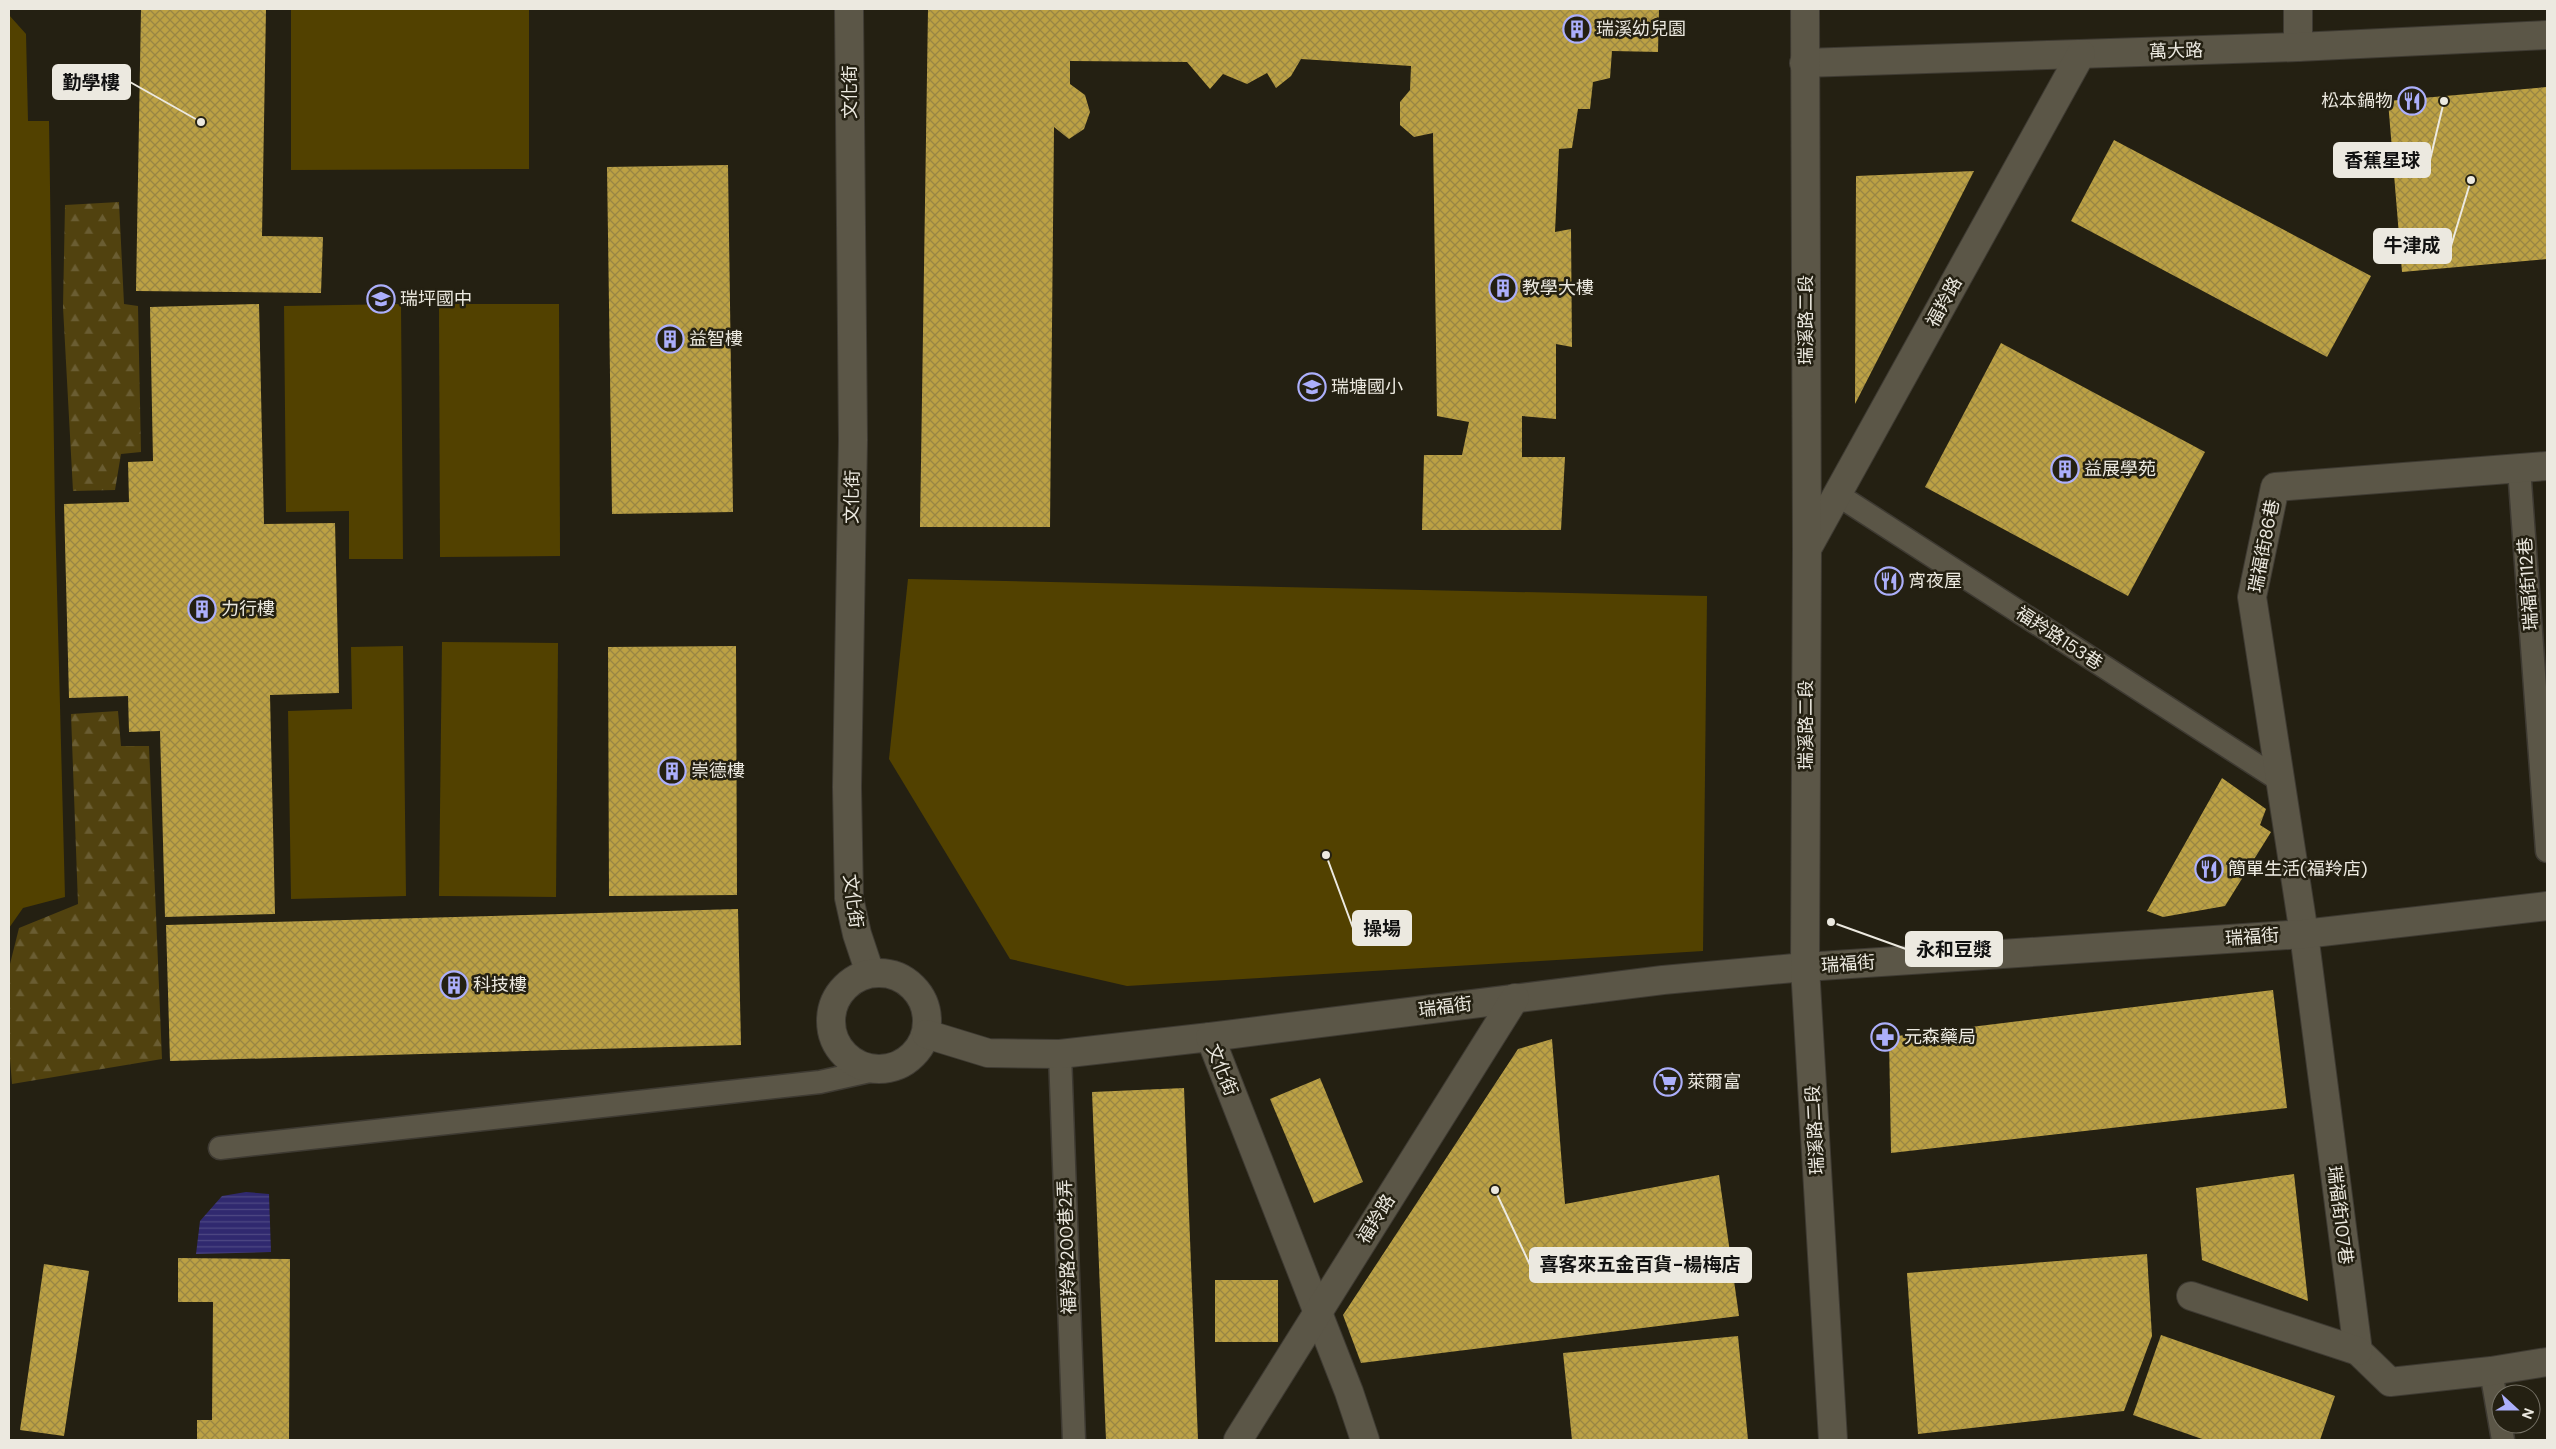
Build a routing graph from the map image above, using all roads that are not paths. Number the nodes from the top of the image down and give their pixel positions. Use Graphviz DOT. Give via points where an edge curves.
graph roads {
  1 [pos="849,9"];
  2 [pos="1805,9"];
  3 [pos="2298,9"];
  4 [pos="2547,35"];
  5 [pos="2298,47"];
  6 [pos="2081,54"];
  7 [pos="1804,63"];
  8 [pos="2547,466"];
  9 [pos="2519,468"];
  10 [pos="1838,495"];
  11 [pos="1807,549"];
  12 [pos="2281,781"];
  13 [pos="2547,851"];
  14 [pos="2547,906"];
  15 [pos="2304,934"];
  16 [pos="1805,967"];
  17 [pos="870,973"];
  18 [pos="1515,998"];
  19 [pos="926,1034"];
  20 [pos="1210,1037"];
  21 [pos="1060,1054"];
  22 [pos="879,1070"];
  23 [pos="220,1148"];
  24 [pos="2191,1296"];
  25 [pos="1317,1311"];
  26 [pos="2358,1351"];
  27 [pos="2547,1362"];
  28 [pos="2491,1371"];
  29 [pos="1074,1440"];
  30 [pos="1238,1440"];
  31 [pos="1365,1440"];
  32 [pos="1833,1440"];
  33 [pos="2503,1440"];
  1 -- 17 [label="street, 文化街" via="853,440 847,787 849,898"];
  2 -- 7 [label="street, 瑞溪路二段"];
  3 -- 5 [label="street"];
  4 -- 5 [label="street, 萬大路"];
  5 -- 6 [label="street, 萬大路"];
  6 -- 7 [label="street, 萬大路"];
  6 -- 10 [label="street, 福羚路"];
  7 -- 11 [label="street, 瑞溪路二段"];
  8 -- 9 [label="street, 瑞福街86巷"];
  9 -- 12 [label="street, 瑞福街86巷" via="2275,487 2252,597"];
  9 -- 13 [label="lane, 瑞福街112巷"];
  10 -- 11 [label="street, 福羚路"];
  10 -- 12 [label="lane, 福羚路153巷"];
  11 -- 16 [label="street, 瑞溪路二段"];
  12 -- 15 [label="street, 瑞福街86巷"];
  14 -- 15 [label="street, 瑞福街"];
  15 -- 16 [label="street, 瑞福街"];
  15 -- 26 [label="street, 瑞福街107巷"];
  16 -- 18 [label="street, 瑞福街"];
  16 -- 32 [label="street, 瑞溪路二段"];
  17 -- 19 [label="street" via="887,972 915,988 924,1001"];
  17 -- 22 [label="street" via="842,988 830,1018 838,1048 849,1060"];
  18 -- 20 [label="street, 瑞福街"];
  18 -- 25 [label="street, 福羚路"];
  19 -- 21 [label="street, 文化街" via="988,1053"];
  19 -- 22 [label="street" via="908,1059 894,1067"];
  20 -- 21 [label="street, 文化街"];
  20 -- 25 [label="street, 文化街"];
  21 -- 29 [label="lane, 福羚路200巷2弄"];
  22 -- 23 [label="lane" via="820,1082"];
  24 -- 26 [label="street"];
  25 -- 30 [label="street, 福羚路"];
  25 -- 31 [label="street, 文化街" via="1350,1392"];
  26 -- 28 [label="street" via="2390,1382"];
  27 -- 28 [label="street"];
  28 -- 33 [label="lane"];
}
